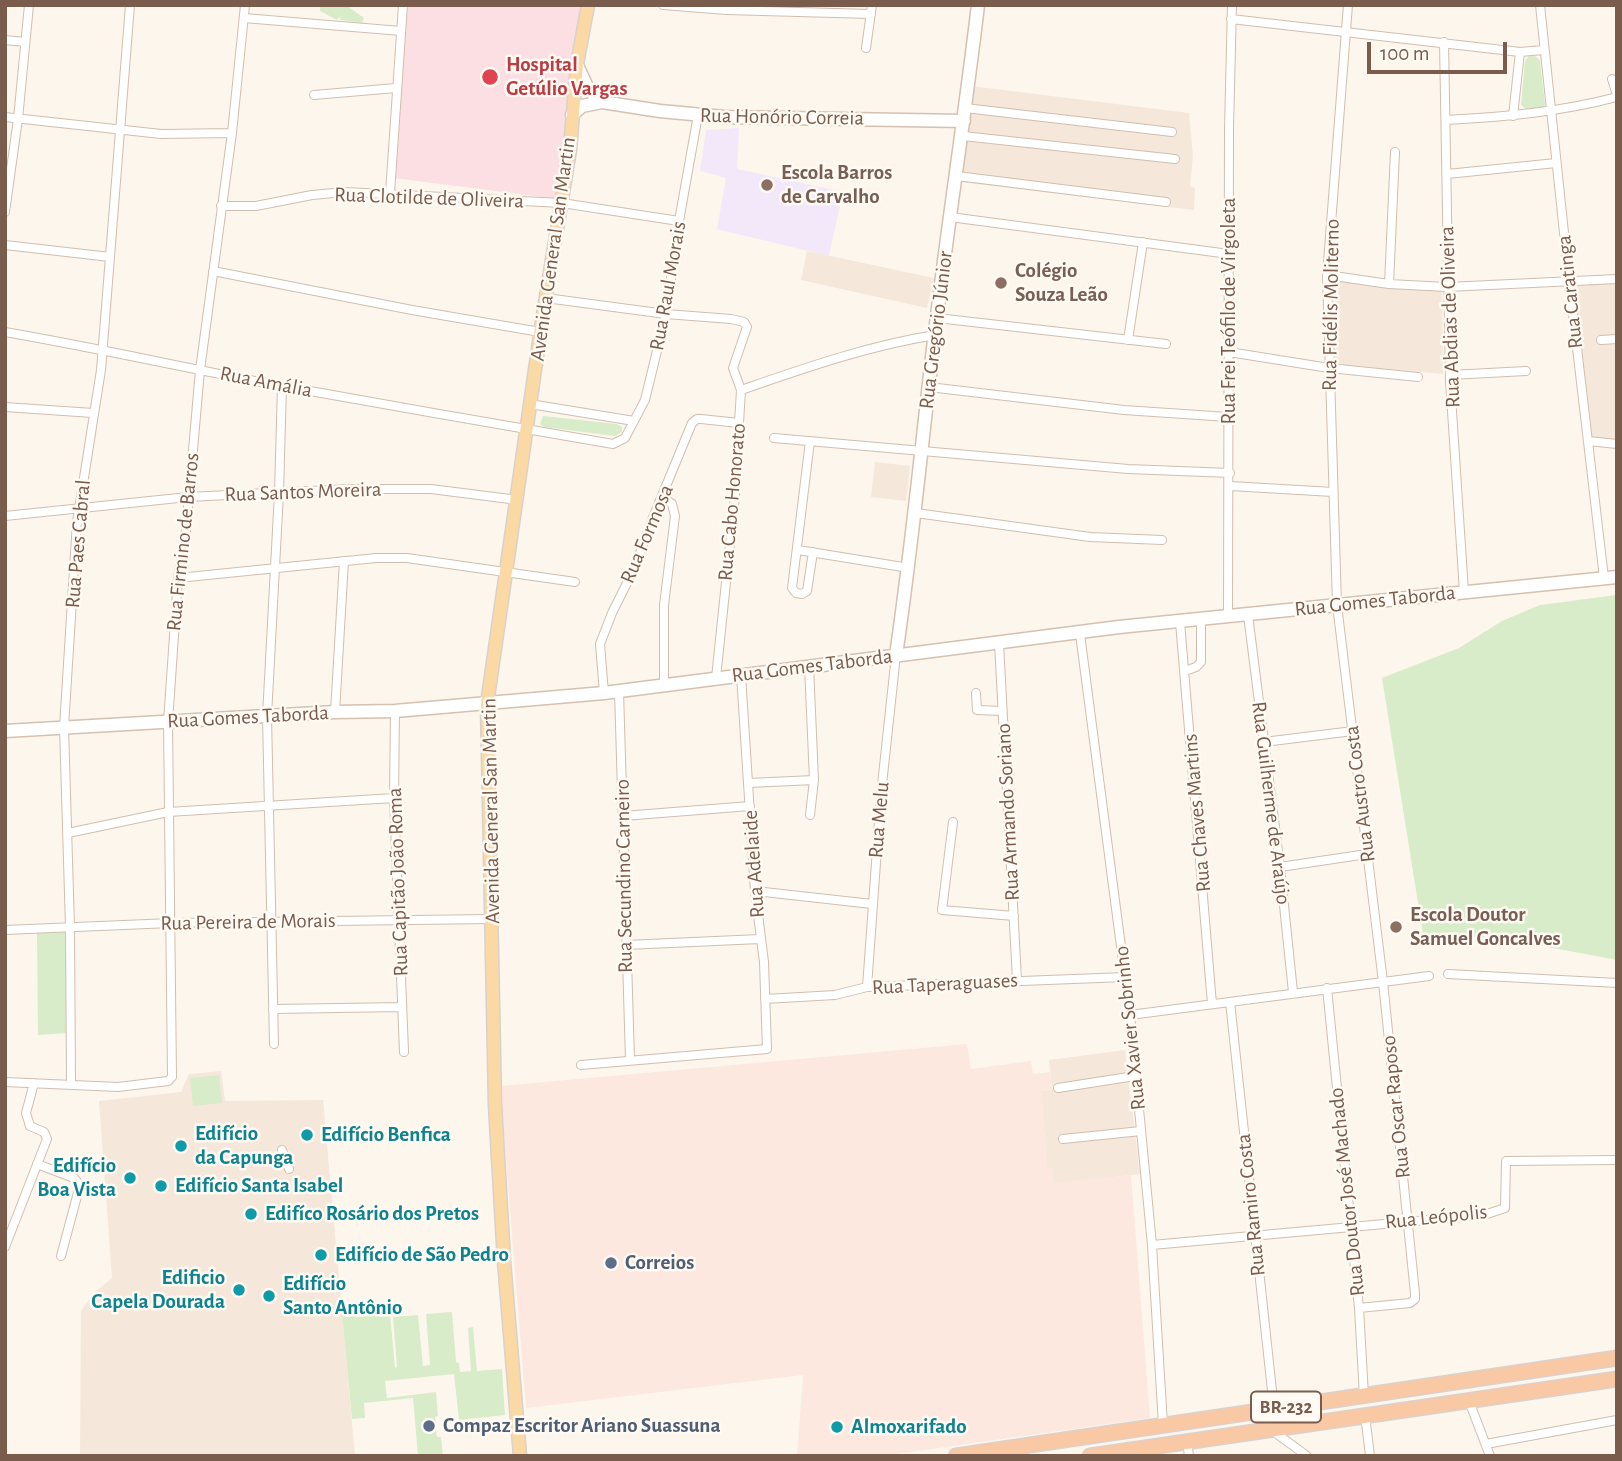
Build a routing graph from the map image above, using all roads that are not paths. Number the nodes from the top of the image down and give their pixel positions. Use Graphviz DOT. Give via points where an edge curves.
graph roads {
  1 [pos="29,5"];
  2 [pos="130,5"];
  3 [pos="245,5"];
  4 [pos="403,5"];
  5 [pos="588,5"];
  6 [pos="663,5"];
  7 [pos="978,5"];
  8 [pos="1232,5"];
  9 [pos="1348,5"];
  10 [pos="1540,5"];
  11 [pos="681,6"];
  12 [pos="872,10"];
  13 [pos="244,18"];
  14 [pos="1231,19"];
  15 [pos="401,31"];
  16 [pos="1346,33"];
  17 [pos="5,40"];
  18 [pos="25,42"];
  19 [pos="1444,42"];
  20 [pos="866,48"];
  21 [pos="1544,50"];
  22 [pos="1520,52"];
  23 [pos="577,64"];
  24 [pos="1612,79"];
  25 [pos="396,88"];
  26 [pos="314,95"];
  27 [pos="1617,96"];
  28 [pos="602,102"];
  29 [pos="1551,111"];
  30 [pos="572,115"];
  31 [pos="698,115"];
  32 [pos="965,115"];
  33 [pos="1513,116"];
  34 [pos="5,117"];
  35 [pos="18,119"];
  36 [pos="1446,120"];
  37 [pos="120,130"];
  38 [pos="1172,132"];
  39 [pos="232,133"];
  40 [pos="962,136"];
  41 [pos="9,142"];
  42 [pos="1395,152"];
  43 [pos="1175,159"];
  44 [pos="1556,163"];
  45 [pos="1447,174"];
  46 [pos="957,176"];
  47 [pos="390,193"];
  48 [pos="1166,202"];
  49 [pos="562,203"];
  50 [pos="222,206"];
  51 [pos="5,212"];
  52 [pos="950,217"];
  53 [pos="679,220"];
  54 [pos="1143,242"];
  55 [pos="5,245"];
  56 [pos="1229,254"];
  57 [pos="110,257"];
  58 [pos="213,271"];
  59 [pos="1327,275"];
  60 [pos="1617,279"];
  61 [pos="1569,280"];
  62 [pos="1389,284"];
  63 [pos="1447,287"];
  64 [pos="546,299"];
  65 [pos="666,314"];
  66 [pos="937,318"];
  67 [pos="540,331"];
  68 [pos="5,332"];
  69 [pos="934,335"];
  70 [pos="1617,339"];
  71 [pos="1128,340"];
  72 [pos="1601,340"];
  73 [pos="1166,344"];
  74 [pos="102,348"];
  75 [pos="1229,352"];
  76 [pos="1329,368"];
  77 [pos="200,370"];
  78 [pos="1526,371"];
  79 [pos="1450,375"];
  80 [pos="1418,377"];
  81 [pos="282,386"];
  82 [pos="929,387"];
  83 [pos="741,390"];
  84 [pos="530,404"];
  85 [pos="5,407"];
  86 [pos="93,413"];
  87 [pos="1228,417"];
  88 [pos="634,421"];
  89 [pos="739,423"];
  90 [pos="527,429"];
  91 [pos="774,438"];
  92 [pos="810,441"];
  93 [pos="1588,441"];
  94 [pos="613,443"];
  95 [pos="1617,444"];
  96 [pos="922,453"];
  97 [pos="1230,473"];
  98 [pos="1230,486"];
  99 [pos="1333,492"];
  100 [pos="279,494"];
  101 [pos="662,496"];
  102 [pos="188,497"];
  103 [pos="517,500"];
  104 [pos="78,507"];
  105 [pos="916,513"];
  106 [pos="5,516"];
  107 [pos="1162,540"];
  108 [pos="798,551"];
  109 [pos="813,552"];
  110 [pos="344,561"];
  111 [pos="909,568"];
  112 [pos="274,570"];
  113 [pos="507,572"];
  114 [pos="178,578"];
  115 [pos="1610,578"];
  116 [pos="575,582"];
  117 [pos="1464,592"];
  118 [pos="1337,605"];
  119 [pos="1248,615"];
  120 [pos="1228,617"];
  121 [pos="1201,620"];
  122 [pos="1180,622"];
  123 [pos="1080,634"];
  124 [pos="999,643"];
  125 [pos="896,655"];
  126 [pos="809,666"];
  127 [pos="1185,671"];
  128 [pos="741,675"];
  129 [pos="716,678"];
  130 [pos="664,684"];
  131 [pos="619,691"];
  132 [pos="604,693"];
  133 [pos="976,693"];
  134 [pos="487,704"];
  135 [pos="396,711"];
  136 [pos="1003,711"];
  137 [pos="335,712"];
  138 [pos="267,716"];
  139 [pos="168,722"];
  140 [pos="64,727"];
  141 [pos="5,731"];
  142 [pos="1353,731"];
  143 [pos="1264,742"];
  144 [pos="814,779"];
  145 [pos="749,783"];
  146 [pos="394,798"];
  147 [pos="750,806"];
  148 [pos="268,807"];
  149 [pos="169,812"];
  150 [pos="810,815"];
  151 [pos="623,816"];
  152 [pos="953,822"];
  153 [pos="68,833"];
  154 [pos="1367,854"];
  155 [pos="1280,867"];
  156 [pos="755,891"];
  157 [pos="872,904"];
  158 [pos="1014,916"];
  159 [pos="492,919"];
  160 [pos="399,920"];
  161 [pos="271,921"];
  162 [pos="171,923"];
  163 [pos="70,927"];
  164 [pos="5,930"];
  165 [pos="760,939"];
  166 [pos="625,945"];
  167 [pos="1448,974"];
  168 [pos="1429,976"];
  169 [pos="1125,978"];
  170 [pos="1017,980"];
  171 [pos="1383,982"];
  172 [pos="1617,983"];
  173 [pos="867,986"];
  174 [pos="1326,988"];
  175 [pos="1293,992"];
  176 [pos="765,999"];
  177 [pos="1230,1002"];
  178 [pos="1212,1004"];
  179 [pos="402,1007"];
  180 [pos="273,1009"];
  181 [pos="1130,1015"];
  182 [pos="274,1044"];
  183 [pos="404,1052"];
  184 [pos="630,1060"];
  185 [pos="581,1065"];
  186 [pos="1135,1076"];
  187 [pos="5,1082"];
  188 [pos="34,1083"];
  189 [pos="71,1084"];
  190 [pos="1058,1088"];
  191 [pos="1141,1131"];
  192 [pos="1063,1139"];
  193 [pos="282,1150"];
  194 [pos="1617,1160"];
  195 [pos="37,1164"];
  196 [pos="289,1169"];
  197 [pos="1409,1222"];
  198 [pos="1350,1226"];
  199 [pos="1254,1235"];
  200 [pos="1152,1245"];
  201 [pos="5,1247"];
  202 [pos="61,1256"];
  203 [pos="1359,1308"];
  204 [pos="1617,1358"];
  205 [pos="1617,1379"];
  206 [pos="1364,1396"];
  207 [pos="1469,1401"];
  208 [pos="1274,1409"];
  209 [pos="1366,1415"];
  210 [pos="1617,1420"];
  211 [pos="1163,1425"];
  212 [pos="1272,1430"];
  213 [pos="1486,1444"];
  214 [pos="1188,1448"];
  215 [pos="520,1456"];
  216 [pos="956,1456"];
  217 [pos="1090,1456"];
  218 [pos="1307,1456"];
  219 [pos="1370,1456"];
  220 [pos="1490,1456"];
  1 -- 18 [label="street"];
  2 -- 37 [label="street, Rua Paes Cabral"];
  3 -- 13 [label="street, Rua Firmino de Barros"];
  4 -- 15 [label="street"];
  5 -- 23 [label="main road, Avenida General San Martin"];
  6 -- 11 [label="street"];
  7 -- 32 [label="main road, Rua Gregório Júnior"];
  8 -- 14 [label="street, Rua Frei Teófilo de Virgoleta"];
  9 -- 16 [label="street, Rua Fidélis Moliterno"];
  10 -- 21 [label="street, Rua Caratinga"];
  11 -- 12 [label="street"];
  12 -- 20 [label="street"];
  13 -- 15 [label="street"];
  13 -- 39 [label="street, Rua Firmino de Barros"];
  14 -- 16 [label="street"];
  14 -- 56 [label="street, Rua Frei Teófilo de Virgoleta"];
  15 -- 25 [label="street"];
  16 -- 19 [label="street"];
  16 -- 59 [label="street, Rua Fidélis Moliterno"];
  17 -- 18 [label="street"];
  18 -- 35 [label="street"];
  19 -- 22 [label="street"];
  19 -- 36 [label="street, Rua Abdias de Oliveira"];
  21 -- 22 [label="street"];
  21 -- 29 [label="street, Rua Caratinga"];
  22 -- 33 [label="street"];
  23 -- 28 [label="main road" via="588,89"];
  23 -- 30 [label="main road, Avenida General San Martin"];
  24 -- 27 [label="street"];
  25 -- 26 [label="street"];
  25 -- 47 [label="street"];
  27 -- 29 [label="street"];
  28 -- 30 [label="main road" via="582,106"];
  28 -- 31 [label="main road, Rua Honório Correia"];
  29 -- 33 [label="street"];
  29 -- 44 [label="street, Rua Caratinga"];
  30 -- 49 [label="main road, Avenida General San Martin"];
  31 -- 32 [label="main road, Rua Honório Correia"];
  31 -- 53 [label="street, Rua Raul Morais"];
  32 -- 38 [label="street"];
  32 -- 40 [label="main road, Rua Gregório Júnior"];
  33 -- 36 [label="street"];
  34 -- 35 [label="street"];
  35 -- 37 [label="street"];
  35 -- 41 [label="street"];
  36 -- 45 [label="street, Rua Abdias de Oliveira"];
  37 -- 39 [label="street"];
  37 -- 57 [label="street, Rua Paes Cabral"];
  39 -- 50 [label="street, Rua Firmino de Barros"];
  40 -- 43 [label="street"];
  40 -- 46 [label="main road, Rua Gregório Júnior"];
  41 -- 51 [label="street"];
  42 -- 62 [label="street"];
  44 -- 45 [label="street"];
  44 -- 61 [label="street, Rua Caratinga"];
  45 -- 63 [label="street, Rua Abdias de Oliveira"];
  46 -- 48 [label="street"];
  46 -- 52 [label="main road, Rua Gregório Júnior"];
  47 -- 49 [label="street, Rua Clotilde de Oliveira"];
  47 -- 50 [label="street, Rua Clotilde de Oliveira" via="345,192 256,206"];
  49 -- 53 [label="street, Rua Clotilde de Oliveira"];
  49 -- 64 [label="main road, Avenida General San Martin"];
  50 -- 58 [label="street, Rua Firmino de Barros"];
  52 -- 54 [label="street"];
  52 -- 66 [label="main road, Rua Gregório Júnior"];
  53 -- 65 [label="street, Rua Raul Morais"];
  54 -- 56 [label="street"];
  54 -- 71 [label="street"];
  55 -- 57 [label="street"];
  56 -- 75 [label="street, Rua Frei Teófilo de Virgoleta"];
  57 -- 74 [label="street, Rua Paes Cabral"];
  58 -- 67 [label="street"];
  58 -- 77 [label="street, Rua Firmino de Barros"];
  59 -- 62 [label="street"];
  59 -- 76 [label="street, Rua Fidélis Moliterno"];
  60 -- 61 [label="street"];
  61 -- 63 [label="street"];
  61 -- 93 [label="street, Rua Caratinga"];
  62 -- 63 [label="street"];
  63 -- 79 [label="street, Rua Abdias de Oliveira"];
  64 -- 65 [label="street"];
  64 -- 67 [label="main road, Avenida General San Martin"];
  65 -- 83 [label="street, Rua Cabo Honorato" via="744,323 747,330 733,368"];
  65 -- 88 [label="street, Rua Raul Morais" via="645,400"];
  66 -- 69 [label="main road, Rua Gregório Júnior"];
  66 -- 71 [label="street"];
  67 -- 84 [label="main road, Avenida General San Martin"];
  68 -- 74 [label="street, Rua Amália"];
  69 -- 82 [label="main road, Rua Gregório Júnior"];
  69 -- 83 [label="street" via="852,352"];
  70 -- 72 [label="street"];
  71 -- 73 [label="street"];
  74 -- 77 [label="street, Rua Amália"];
  74 -- 86 [label="street, Rua Paes Cabral"];
  75 -- 76 [label="street"];
  75 -- 87 [label="street, Rua Frei Teófilo de Virgoleta"];
  76 -- 80 [label="street"];
  76 -- 99 [label="street, Rua Fidélis Moliterno"];
  77 -- 81 [label="street, Rua Amália"];
  77 -- 102 [label="street, Rua Firmino de Barros"];
  78 -- 79 [label="street"];
  79 -- 117 [label="street, Rua Abdias de Oliveira"];
  81 -- 90 [label="street, Rua Amália"];
  81 -- 100 [label="street"];
  82 -- 87 [label="street"];
  82 -- 96 [label="main road, Rua Gregório Júnior"];
  83 -- 89 [label="street, Rua Cabo Honorato"];
  84 -- 88 [label="street"];
  84 -- 90 [label="main road, Avenida General San Martin"];
  85 -- 86 [label="street"];
  86 -- 104 [label="street, Rua Paes Cabral"];
  87 -- 97 [label="street, Rua Frei Teófilo de Virgoleta"];
  88 -- 94 [label="street, Rua Raul Morais" via="625,438"];
  89 -- 101 [label="street, Rua Formosa" via="694,420"];
  89 -- 129 [label="street, Rua Cabo Honorato"];
  90 -- 94 [label="street, Rua Amália"];
  90 -- 103 [label="main road, Avenida General San Martin"];
  91 -- 92 [label="street"];
  92 -- 96 [label="street"];
  92 -- 108 [label="street"];
  93 -- 95 [label="street"];
  93 -- 115 [label="street, Rua Caratinga"];
  96 -- 97 [label="street"];
  96 -- 105 [label="main road, Rua Gregório Júnior"];
  97 -- 98 [label="street, Rua Frei Teófilo de Virgoleta"];
  98 -- 99 [label="street"];
  98 -- 120 [label="street, Rua Frei Teófilo de Virgoleta"];
  99 -- 118 [label="street, Rua Fidélis Moliterno"];
  100 -- 102 [label="street, Rua Santos Moreira"];
  100 -- 103 [label="street, Rua Santos Moreira" via="431,489"];
  100 -- 112 [label="street"];
  101 -- 130 [label="street" via="672,504 675,516 664,605"];
  101 -- 132 [label="street, Rua Formosa" via="600,644"];
  102 -- 104 [label="street, Rua Santos Moreira"];
  102 -- 114 [label="street, Rua Firmino de Barros"];
  103 -- 113 [label="main road, Avenida General San Martin"];
  104 -- 106 [label="street, Rua Santos Moreira"];
  104 -- 140 [label="street, Rua Paes Cabral"];
  105 -- 107 [label="street" via="1090,537"];
  105 -- 111 [label="main road, Rua Gregório Júnior"];
  108 -- 109 [label="street"];
  108 -- 109 [label="street" via="792,588 802,594 807,591"];
  109 -- 111 [label="street"];
  110 -- 112 [label="street"];
  110 -- 113 [label="street" via="407,558"];
  110 -- 137 [label="street"];
  111 -- 125 [label="main road, Rua Gregório Júnior"];
  112 -- 114 [label="street"];
  112 -- 138 [label="street"];
  113 -- 116 [label="street"];
  113 -- 134 [label="main road, Avenida General San Martin"];
  114 -- 139 [label="street, Rua Firmino de Barros"];
  115 -- 117 [label="main road, Rua Gomes Taborda"];
  117 -- 118 [label="main road, Rua Gomes Taborda"];
  118 -- 119 [label="main road, Rua Gomes Taborda"];
  118 -- 142 [label="street, Rua Austro Costa"];
  119 -- 120 [label="main road, Rua Gomes Taborda"];
  119 -- 143 [label="street, Rua Guilherme de Araújo"];
  120 -- 121 [label="main road, Rua Gomes Taborda"];
  121 -- 122 [label="main road, Rua Gomes Taborda"];
  121 -- 127 [label="street" via="1200,662"];
  122 -- 123 [label="main road, Rua Gomes Taborda"];
  122 -- 127 [label="street, Rua Chaves Martins"];
  123 -- 124 [label="main road, Rua Gomes Taborda"];
  123 -- 169 [label="street, Rua Xavier Sobrinho"];
  124 -- 125 [label="main road, Rua Gomes Taborda"];
  124 -- 136 [label="street, Rua Armando Soriano"];
  125 -- 126 [label="main road, Rua Gomes Taborda"];
  125 -- 157 [label="street, Rua Melu"];
  126 -- 128 [label="main road, Rua Gomes Taborda"];
  126 -- 144 [label="street"];
  127 -- 178 [label="street, Rua Chaves Martins"];
  128 -- 129 [label="main road, Rua Gomes Taborda"];
  128 -- 145 [label="street, Rua Adelaide"];
  129 -- 130 [label="main road, Rua Gomes Taborda"];
  130 -- 131 [label="main road, Rua Gomes Taborda"];
  131 -- 132 [label="main road, Rua Gomes Taborda"];
  131 -- 151 [label="street, Rua Secundino Carneiro"];
  132 -- 134 [label="main road, Rua Gomes Taborda"];
  133 -- 136 [label="street" via="976,710"];
  134 -- 135 [label="main road, Rua Gomes Taborda"];
  134 -- 159 [label="main road, Avenida General San Martin"];
  135 -- 137 [label="main road, Rua Gomes Taborda"];
  135 -- 146 [label="street, Rua Capitão João Roma"];
  136 -- 158 [label="street, Rua Armando Soriano"];
  137 -- 138 [label="main road, Rua Gomes Taborda"];
  138 -- 139 [label="main road, Rua Gomes Taborda"];
  138 -- 148 [label="street"];
  139 -- 140 [label="main road, Rua Gomes Taborda"];
  139 -- 149 [label="street, Rua Firmino de Barros"];
  140 -- 141 [label="main road, Rua Gomes Taborda"];
  140 -- 153 [label="street, Rua Paes Cabral"];
  142 -- 143 [label="street"];
  142 -- 154 [label="street, Rua Austro Costa"];
  143 -- 155 [label="street, Rua Guilherme de Araújo"];
  144 -- 145 [label="street"];
  144 -- 150 [label="street"];
  145 -- 147 [label="street, Rua Adelaide"];
  146 -- 148 [label="street"];
  146 -- 160 [label="street, Rua Capitão João Roma"];
  147 -- 151 [label="street"];
  147 -- 156 [label="street, Rua Adelaide"];
  148 -- 149 [label="street"];
  148 -- 161 [label="street"];
  149 -- 153 [label="street"];
  149 -- 162 [label="street, Rua Firmino de Barros"];
  151 -- 166 [label="street, Rua Secundino Carneiro"];
  152 -- 158 [label="street" via="942,910"];
  153 -- 163 [label="street, Rua Paes Cabral"];
  154 -- 155 [label="street"];
  154 -- 171 [label="street, Rua Austro Costa"];
  155 -- 175 [label="street, Rua Guilherme de Araújo"];
  156 -- 157 [label="street"];
  156 -- 165 [label="street, Rua Adelaide"];
  157 -- 173 [label="street, Rua Melu"];
  158 -- 170 [label="street, Rua Armando Soriano"];
  159 -- 160 [label="street, Rua Pereira de Morais"];
  159 -- 215 [label="main road, Avenida General San Martin" via="497,1147"];
  160 -- 161 [label="street, Rua Pereira de Morais"];
  160 -- 179 [label="street, Rua Capitão João Roma"];
  161 -- 162 [label="street, Rua Pereira de Morais"];
  161 -- 180 [label="street"];
  162 -- 163 [label="street, Rua Pereira de Morais"];
  162 -- 189 [label="street, Rua Firmino de Barros" via="172,1073 168,1081 118,1087"];
  163 -- 164 [label="street, Rua Pereira de Morais"];
  163 -- 189 [label="street, Rua Paes Cabral"];
  165 -- 166 [label="street"];
  165 -- 176 [label="street, Rua Adelaide"];
  166 -- 184 [label="street, Rua Secundino Carneiro"];
  167 -- 172 [label="street"];
  168 -- 171 [label="street"];
  169 -- 170 [label="street, Rua Taperaguases"];
  169 -- 181 [label="street, Rua Xavier Sobrinho"];
  170 -- 173 [label="street, Rua Taperaguases"];
  171 -- 174 [label="street"];
  171 -- 197 [label="street, Rua Oscar Raposo"];
  173 -- 176 [label="street, Rua Taperaguases" via="835,995"];
  174 -- 175 [label="street"];
  174 -- 198 [label="street, Rua Doutor José Machado"];
  175 -- 177 [label="street"];
  176 -- 184 [label="street, Rua Adelaide" via="765,1051"];
  177 -- 178 [label="street"];
  177 -- 199 [label="street, Rua Ramiro Costa"];
  178 -- 181 [label="street"];
  179 -- 180 [label="street"];
  179 -- 183 [label="street, Rua Capitão João Roma"];
  180 -- 182 [label="street"];
  181 -- 186 [label="street, Rua Xavier Sobrinho"];
  184 -- 185 [label="street"];
  186 -- 190 [label="street"];
  186 -- 191 [label="street, Rua Xavier Sobrinho"];
  187 -- 188 [label="street"];
  188 -- 189 [label="street"];
  188 -- 195 [label="street" via="28,1123 48,1137"];
  191 -- 192 [label="street"];
  191 -- 200 [label="street, Rua Xavier Sobrinho"];
  193 -- 196 [label="street"];
  194 -- 197 [label="street, Rua Leópolis" via="1506,1161 1505,1208 1484,1215"];
  195 -- 201 [label="street"];
  195 -- 202 [label="street" via="74,1178 80,1185"];
  197 -- 198 [label="street, Rua Leópolis"];
  197 -- 203 [label="street, Rua Oscar Raposo" via="1415,1299"];
  198 -- 199 [label="street, Rua Leópolis"];
  198 -- 203 [label="street, Rua Doutor José Machado"];
  199 -- 200 [label="street, Rua Leópolis"];
  199 -- 208 [label="street, Rua Ramiro Costa"];
  200 -- 211 [label="street, Rua Xavier Sobrinho"];
  203 -- 206 [label="street, Rua Doutor José Machado"];
  204 -- 206 [label="highway, BR-232"];
  205 -- 207 [label="highway, BR-232"];
  206 -- 208 [label="highway, BR-232"];
  207 -- 209 [label="highway, BR-232"];
  207 -- 213 [label="street"];
  208 -- 211 [label="highway, BR-232"];
  209 -- 212 [label="highway, BR-232"];
  209 -- 219 [label="street"];
  210 -- 213 [label="street"];
  211 -- 216 [label="highway, BR-232"];
  212 -- 214 [label="highway, BR-232"];
  212 -- 218 [label="street"];
  213 -- 220 [label="street"];
  214 -- 217 [label="highway, BR-232"];
}
